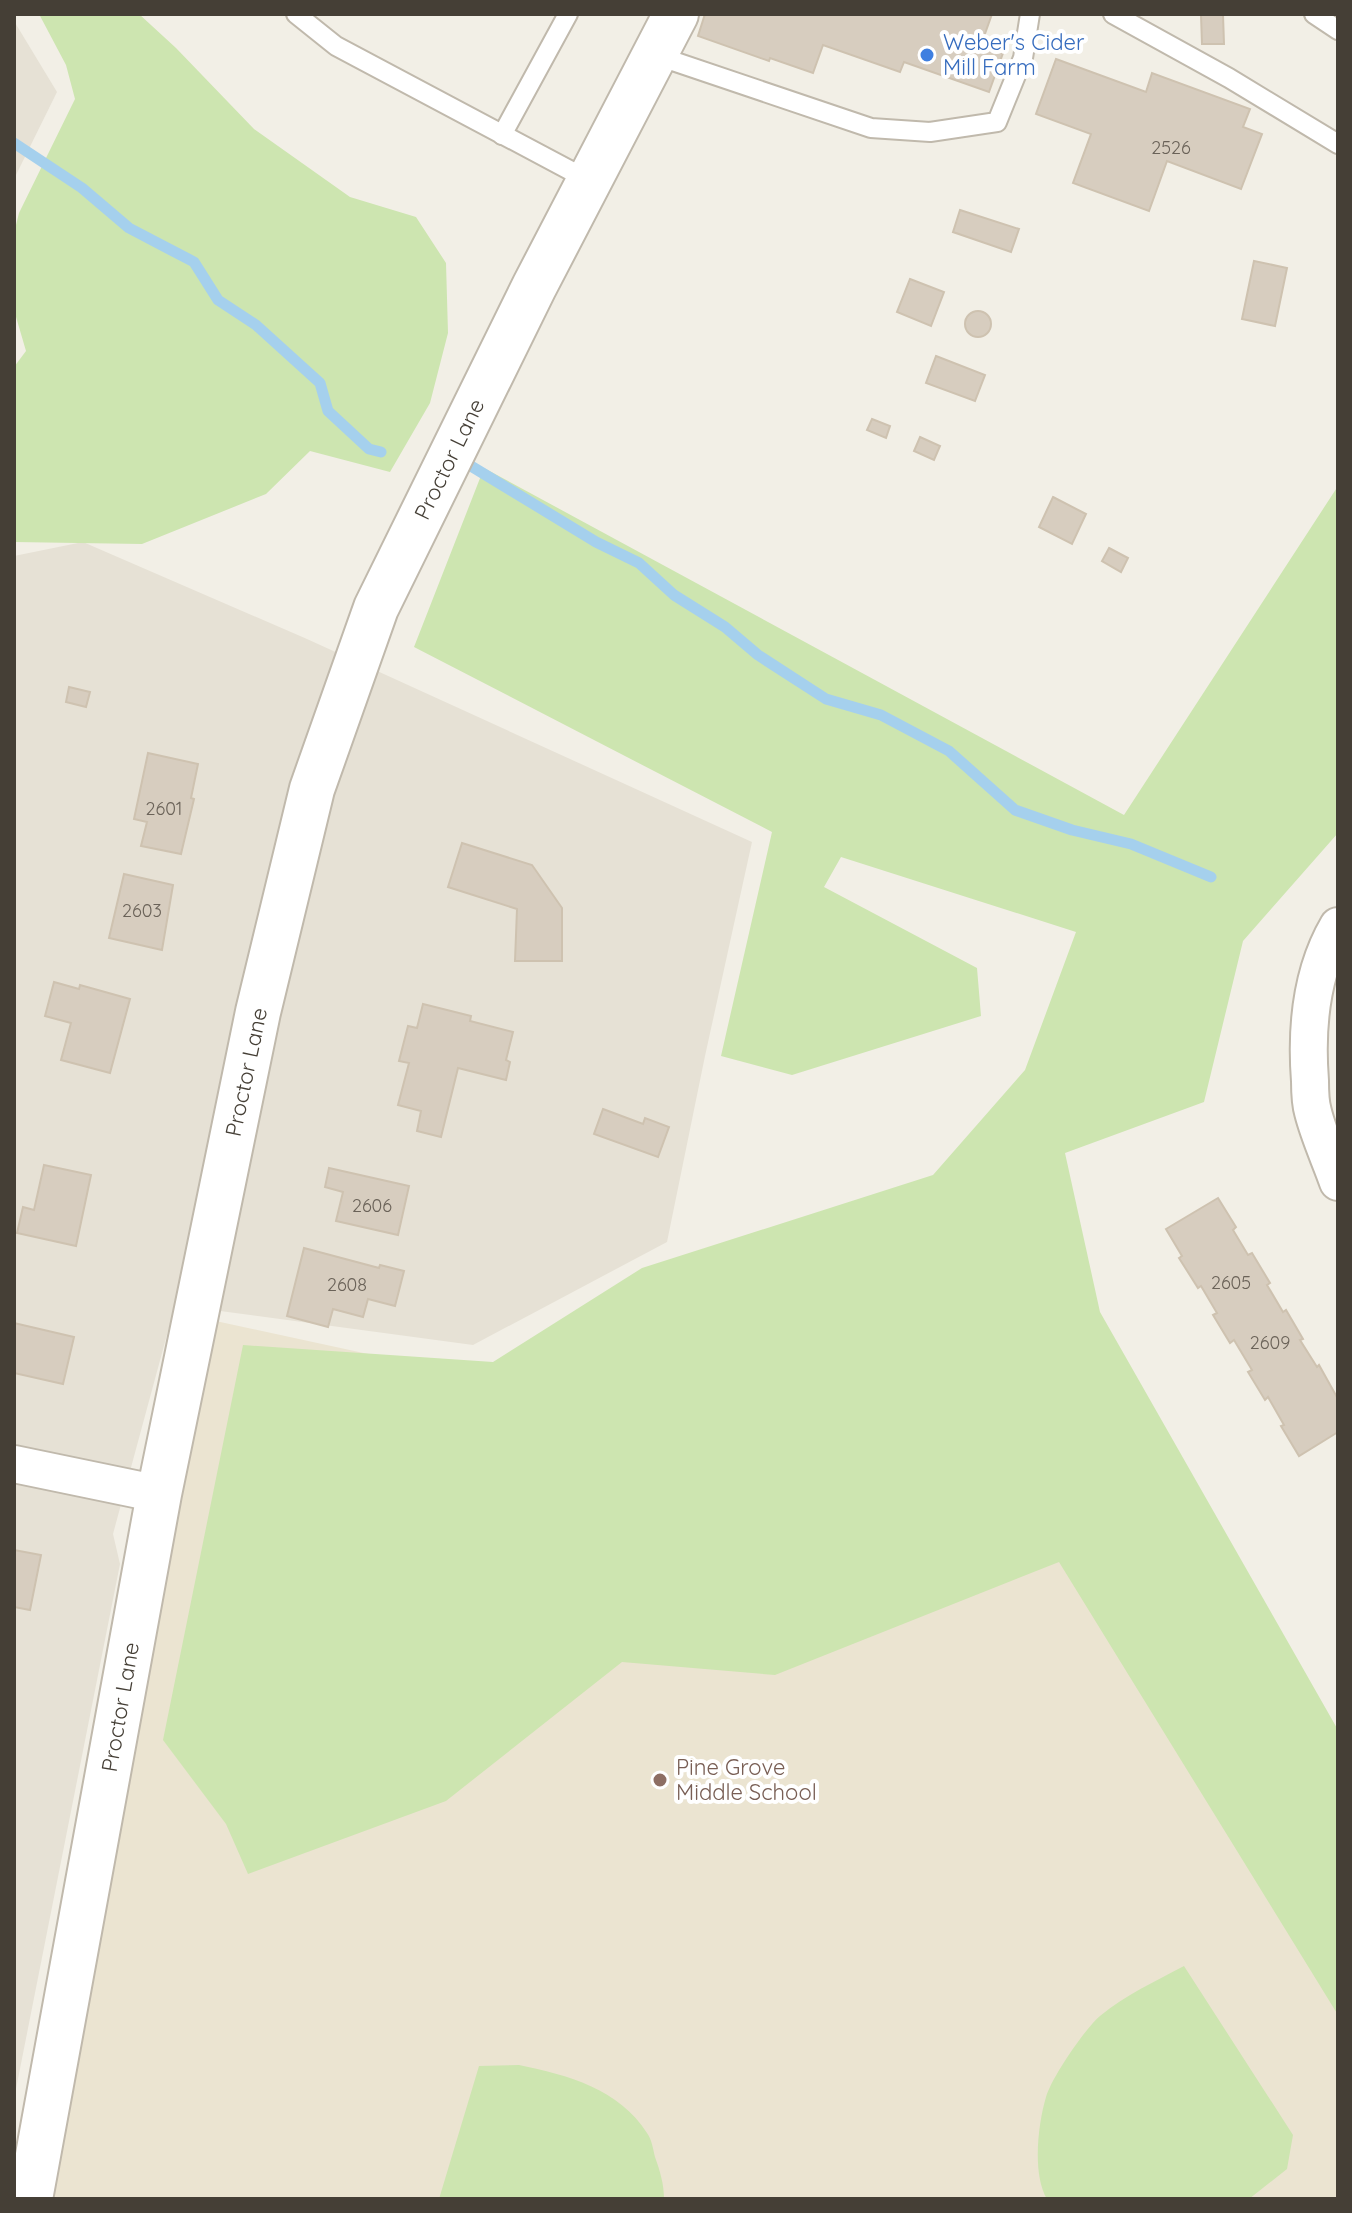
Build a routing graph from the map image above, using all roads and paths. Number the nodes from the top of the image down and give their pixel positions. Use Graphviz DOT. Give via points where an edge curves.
graph roads {
  1 [pos="296,14"];
  2 [pos="568,14"];
  3 [pos="676,14"];
  4 [pos="1030,14"];
  5 [pos="1113,14"];
  6 [pos="1314,14"];
  7 [pos="1338,30"];
  8 [pos="655,55"];
  9 [pos="502,135"];
  10 [pos="1338,144"];
  11 [pos="590,181"];
  12 [pos="1338,926"];
  13 [pos="1338,1182"];
  14 [pos="14,1464"];
  15 [pos="159,1494"];
  16 [pos="30,2199"];
  1 -- 9 [label="lane" via="336,46"];
  2 -- 9 [label="lane"];
  3 -- 8 [label="street, Proctor Lane"];
  4 -- 8 [label="lane" via="1023,58 997,122 930,132 871,128"];
  5 -- 10 [label="lane"];
  6 -- 7 [label="lane"];
  8 -- 11 [label="street, Proctor Lane"];
  9 -- 11 [label="lane"];
  11 -- 15 [label="street, Proctor Lane" via="376,608 312,789 258,1012"];
  12 -- 13 [label="street" via="1326,947 1309,1021 1312,1109"];
  14 -- 15 [label="street"];
  15 -- 16 [label="street, Proctor Lane"];
}
